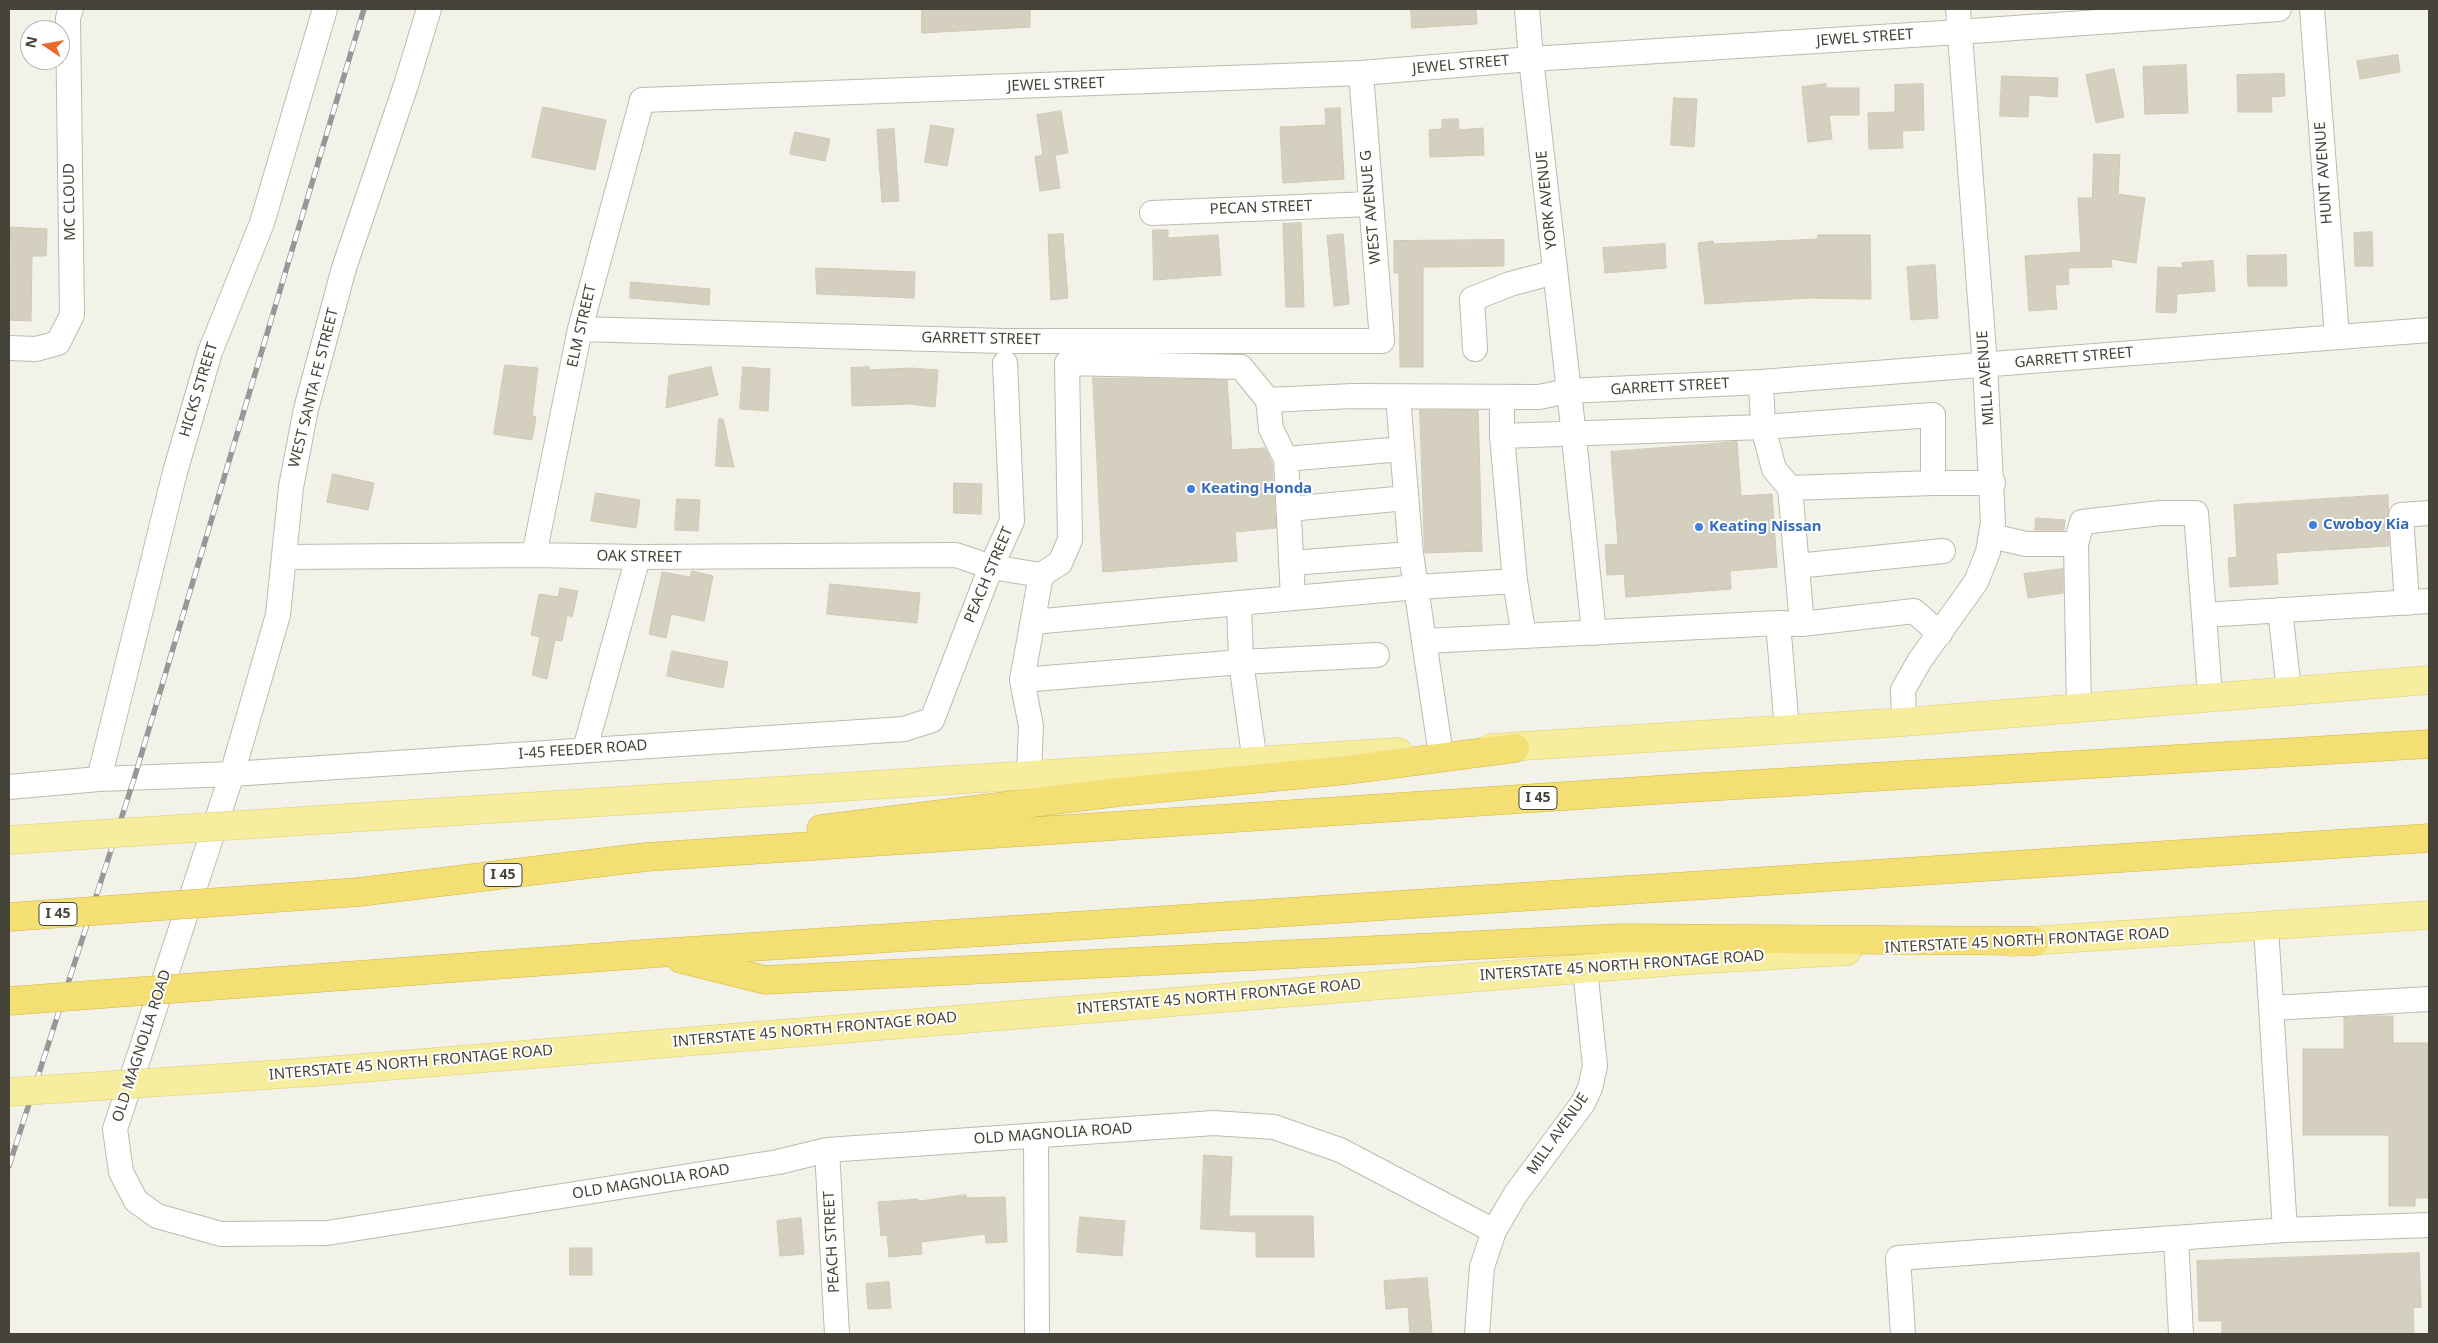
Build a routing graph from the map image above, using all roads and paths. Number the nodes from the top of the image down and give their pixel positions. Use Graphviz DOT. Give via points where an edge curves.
graph roads {
  1 [pos="70,9"];
  2 [pos="325,9"];
  3 [pos="429,9"];
  4 [pos="1527,9"];
  5 [pos="1958,9"];
  6 [pos="2278,9"];
  7 [pos="2312,9"];
  8 [pos="1959,32"];
  9 [pos="1531,59"];
  10 [pos="1360,73"];
  11 [pos="642,100"];
  12 [pos="1370,204"];
  13 [pos="1152,213"];
  14 [pos="1555,272"];
  15 [pos="580,329"];
  16 [pos="2429,330"];
  17 [pos="2337,337"];
  18 [pos="1382,340"];
  19 [pos="9,348"];
  20 [pos="1475,349"];
  21 [pos="1005,363"];
  22 [pos="1986,365"];
  23 [pos="1761,382"];
  24 [pos="1568,391"];
  25 [pos="1398,396"];
  26 [pos="1502,397"];
  27 [pos="1268,400"];
  28 [pos="1763,427"];
  29 [pos="1572,433"];
  30 [pos="1502,436"];
  31 [pos="1402,449"];
  32 [pos="1286,459"];
  33 [pos="1933,483"];
  34 [pos="1993,483"];
  35 [pos="1790,488"];
  36 [pos="1406,498"];
  37 [pos="1289,509"];
  38 [pos="2429,513"];
  39 [pos="1990,536"];
  40 [pos="2076,544"];
  41 [pos="1944,551"];
  42 [pos="1411,554"];
  43 [pos="534,555"];
  44 [pos="285,558"];
  45 [pos="638,558"];
  46 [pos="1292,563"];
  47 [pos="991,566"];
  48 [pos="1797,566"];
  49 [pos="1041,575"];
  50 [pos="1515,581"];
  51 [pos="1417,587"];
  52 [pos="1294,598"];
  53 [pos="1239,602"];
  54 [pos="2418,602"];
  55 [pos="2280,610"];
  56 [pos="2204,615"];
  57 [pos="1033,622"];
  58 [pos="1778,623"];
  59 [pos="1802,624"];
  60 [pos="1594,632"];
  61 [pos="1940,634"];
  62 [pos="1524,636"];
  63 [pos="1425,641"];
  64 [pos="1377,654"];
  65 [pos="1241,662"];
  66 [pos="1022,680"];
  67 [pos="2429,680"];
  68 [pos="2289,691"];
  69 [pos="2210,698"];
  70 [pos="2079,708"];
  71 [pos="932,720"];
  72 [pos="1904,722"];
  73 [pos="1787,729"];
  74 [pos="2429,744"];
  75 [pos="1440,748"];
  76 [pos="1515,748"];
  77 [pos="585,749"];
  78 [pos="1255,762"];
  79 [pos="1029,773"];
  80 [pos="232,774"];
  81 [pos="99,780"];
  82 [pos="9,787"];
  83 [pos="2429,838"];
  84 [pos="9,840"];
  85 [pos="646,858"];
  86 [pos="2429,915"];
  87 [pos="9,917"];
  88 [pos="2266,927"];
  89 [pos="2035,941"];
  90 [pos="658,953"];
  91 [pos="1585,969"];
  92 [pos="2429,999"];
  93 [pos="9,1001"];
  94 [pos="2272,1008"];
  95 [pos="9,1092"];
  96 [pos="1036,1136"];
  97 [pos="827,1150"];
  98 [pos="2429,1225"];
  99 [pos="2284,1230"];
  100 [pos="1494,1231"];
  101 [pos="2176,1238"];
  102 [pos="837,1334"];
  103 [pos="1038,1334"];
  104 [pos="1477,1334"];
  105 [pos="1903,1334"];
  106 [pos="2181,1334"];
  1 -- 19 [label="street, MC CLOUD" via="72,314 58,343 36,349"];
  2 -- 81 [label="street, HICKS STREET" via="262,223 207,362 175,472"];
  3 -- 44 [label="street, WEST SANTA FE STREET" via="344,268 306,409 291,487"];
  4 -- 9 [label="street, YORK AVENUE"];
  5 -- 8 [label="street, MILL AVENUE"];
  6 -- 8 [label="street, JEWEL STREET"];
  7 -- 17 [label="street, HUNT AVENUE"];
  8 -- 9 [label="street, JEWEL STREET"];
  8 -- 22 [label="street, MILL AVENUE"];
  9 -- 10 [label="street, JEWEL STREET"];
  9 -- 14 [label="street, YORK AVENUE"];
  10 -- 11 [label="street, JEWEL STREET"];
  10 -- 12 [label="street, WEST AVENUE G"];
  11 -- 15 [label="street, ELM STREET"];
  12 -- 13 [label="street, PECAN STREET"];
  12 -- 18 [label="street, WEST AVENUE G"];
  14 -- 20 [label="street" via="1510,284 1472,299"];
  14 -- 24 [label="street, YORK AVENUE"];
  15 -- 18 [label="street, GARRETT STREET" via="1003,340"];
  15 -- 43 [label="street, ELM STREET"];
  16 -- 17 [label="street, GARRETT STREET"];
  17 -- 22 [label="street, GARRETT STREET"];
  21 -- 47 [label="street, PEACH STREET" via="1012,521"];
  22 -- 23 [label="street, GARRETT STREET"];
  22 -- 34 [label="street, MILL AVENUE"];
  23 -- 24 [label="street, GARRETT STREET"];
  23 -- 28 [label="street"];
  24 -- 26 [label="street, GARRETT STREET" via="1539,397"];
  24 -- 29 [label="street, YORK AVENUE"];
  25 -- 26 [label="street, GARRETT STREET"];
  25 -- 27 [label="street, GARRETT STREET"];
  25 -- 31 [label="street"];
  26 -- 30 [label="street"];
  27 -- 32 [label="street" via="1271,429"];
  27 -- 49 [label="street" via="1241,367 1067,363 1070,540 1060,563"];
  28 -- 29 [label="street"];
  28 -- 33 [label="street" via="1933,415"];
  28 -- 35 [label="street" via="1774,469"];
  29 -- 30 [label="street"];
  29 -- 60 [label="street, YORK AVENUE"];
  30 -- 50 [label="street"];
  31 -- 32 [label="street"];
  31 -- 36 [label="street"];
  32 -- 37 [label="street"];
  33 -- 34 [label="street"];
  33 -- 35 [label="street"];
  34 -- 39 [label="street, MILL AVENUE"];
  35 -- 48 [label="street"];
  36 -- 37 [label="street"];
  36 -- 42 [label="street"];
  37 -- 46 [label="street"];
  38 -- 54 [label="street" via="2401,515"];
  39 -- 40 [label="street" via="2026,544"];
  39 -- 61 [label="street, MILL AVENUE" via="1988,552 1976,582"];
  40 -- 56 [label="street" via="2082,522 2160,513 2196,513"];
  40 -- 70 [label="street"];
  41 -- 48 [label="street"];
  42 -- 46 [label="street"];
  42 -- 51 [label="street"];
  43 -- 44 [label="street, OAK STREET"];
  43 -- 45 [label="street, OAK STREET"];
  44 -- 80 [label="street, WEST SANTA FE STREET" via="278,615"];
  45 -- 47 [label="street, OAK STREET" via="956,555"];
  45 -- 77 [label="street"];
  46 -- 52 [label="street"];
  47 -- 49 [label="street, OAK STREET"];
  47 -- 71 [label="street, PEACH STREET"];
  48 -- 59 [label="street"];
  49 -- 57 [label="street"];
  50 -- 51 [label="street"];
  50 -- 62 [label="street"];
  51 -- 52 [label="street"];
  51 -- 63 [label="street"];
  52 -- 53 [label="street"];
  53 -- 57 [label="street"];
  53 -- 65 [label="street"];
  54 -- 55 [label="street"];
  55 -- 56 [label="street"];
  55 -- 68 [label="street"];
  56 -- 69 [label="street"];
  57 -- 66 [label="street"];
  58 -- 59 [label="street"];
  58 -- 60 [label="street"];
  58 -- 73 [label="street"];
  59 -- 61 [label="street" via="1914,611"];
  60 -- 62 [label="street"];
  61 -- 72 [label="street, MILL AVENUE" via="1903,690"];
  62 -- 63 [label="street"];
  63 -- 75 [label="street"];
  64 -- 65 [label="street"];
  65 -- 66 [label="street"];
  65 -- 78 [label="street"];
  66 -- 79 [label="street" via="1031,726"];
  67 -- 68 [label="main road"];
  68 -- 69 [label="main road"];
  69 -- 70 [label="main road"];
  70 -- 72 [label="main road"];
  71 -- 77 [label="street, I-45 FEEDER ROAD" via="904,729"];
  72 -- 73 [label="main road"];
  73 -- 76 [label="main road"];
  74 -- 85 [label="highway, I 45" via="1671,789"];
  75 -- 76 [label="main road"];
  75 -- 78 [label="main road"];
  76 -- 85 [label="highway" via="1347,770 923,815"];
  77 -- 80 [label="street, I-45 FEEDER ROAD"];
  78 -- 79 [label="main road"];
  79 -- 84 [label="main road, bridge"];
  80 -- 81 [label="street, I-45 FEEDER ROAD"];
  80 -- 97 [label="street, OLD MAGNOLIA ROAD" via="115,1129 121,1172 136,1201 157,1216 221,1234 327,1233 778,1162"];
  81 -- 82 [label="street, I-45 FEEDER ROAD"];
  83 -- 90 [label="highway"];
  85 -- 87 [label="highway, I 45, bridge" via="359,892"];
  86 -- 88 [label="main road, INTERSTATE 45 NORTH FRONTAGE ROAD"];
  88 -- 89 [label="main road, INTERSTATE 45 NORTH FRONTAGE ROAD"];
  88 -- 94 [label="street"];
  89 -- 90 [label="highway" via="1621,938 765,980"];
  89 -- 91 [label="main road, INTERSTATE 45 NORTH FRONTAGE ROAD"];
  90 -- 93 [label="highway, bridge"];
  91 -- 95 [label="main road, INTERSTATE 45 NORTH FRONTAGE ROAD, bridge" via="313,1072"];
  91 -- 100 [label="street, MILL AVENUE" via="1595,1066 1590,1088 1583,1103 1515,1195"];
  92 -- 94 [label="street"];
  94 -- 99 [label="street"];
  96 -- 97 [label="street, OLD MAGNOLIA ROAD"];
  96 -- 100 [label="street, OLD MAGNOLIA ROAD" via="1214,1123 1274,1127 1340,1150"];
  96 -- 103 [label="street"];
  97 -- 102 [label="street, PEACH STREET"];
  98 -- 99 [label="street"];
  99 -- 101 [label="street"];
  100 -- 104 [label="street" via="1482,1267"];
  101 -- 105 [label="street" via="1898,1258"];
  101 -- 106 [label="street"];
}
